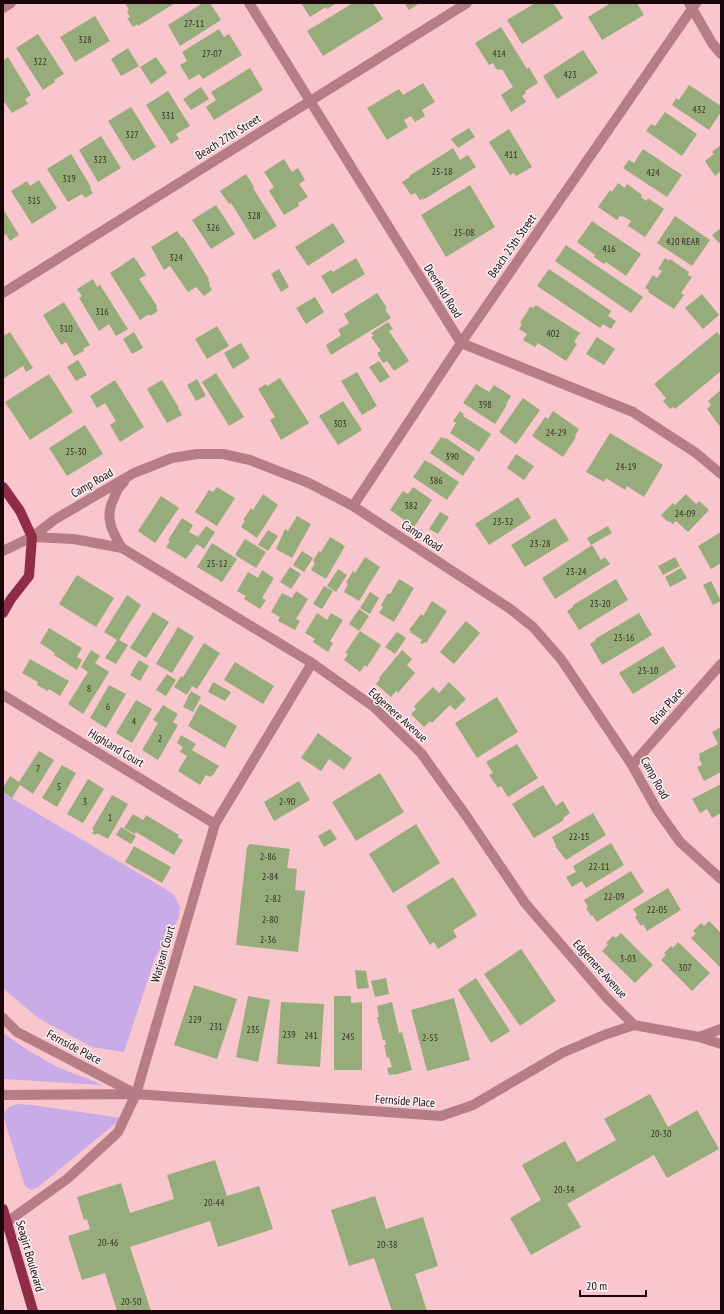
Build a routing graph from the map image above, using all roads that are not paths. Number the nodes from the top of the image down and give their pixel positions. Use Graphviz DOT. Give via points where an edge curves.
graph roads {
  1 [pos="11,3"];
  2 [pos="249,3"];
  3 [pos="467,3"];
  4 [pos="692,5"];
  5 [pos="3,8"];
  6 [pos="721,54"];
  7 [pos="310,102"];
  8 [pos="3,293"];
  9 [pos="461,343"];
  10 [pos="134,473"];
  11 [pos="721,474"];
  12 [pos="3,487"];
  13 [pos="353,506"];
  14 [pos="32,537"];
  15 [pos="122,548"];
  16 [pos="3,551"];
  17 [pos="3,613"];
  18 [pos="312,663"];
  19 [pos="721,664"];
  20 [pos="3,695"];
  21 [pos="632,765"];
  22 [pos="215,824"];
  23 [pos="721,879"];
  24 [pos="3,1018"];
  25 [pos="634,1025"];
  26 [pos="721,1029"];
  27 [pos="699,1037"];
  28 [pos="721,1044"];
  29 [pos="136,1094"];
  30 [pos="3,1095"];
  31 [pos="3,1209"];
  32 [pos="7,1222"];
  33 [pos="33,1311"];
  1 -- 5 [label="street"];
  2 -- 7 [label="street, Deerfield Road"];
  3 -- 7 [label="street, Beach 27th Street"];
  4 -- 6 [label="street" via="712,43"];
  4 -- 9 [label="street, Beach 25th Street"];
  7 -- 8 [label="street, Beach 27th Street"];
  7 -- 9 [label="street, Deerfield Road"];
  9 -- 11 [label="street" via="633,412 696,453"];
  9 -- 13 [label="street, Beach 25th Street"];
  10 -- 13 [label="street, Camp Road" via="172,458 197,454 223,454 250,460 309,484"];
  10 -- 14 [label="street, Camp Road" via="54,520"];
  10 -- 15 [label="street" via="117,491 109,511 110,526"];
  12 -- 14 [label="main road" via="20,511"];
  13 -- 21 [label="street, Camp Road" via="509,608 533,627 561,658"];
  14 -- 15 [label="street, Edgemere Avenue" via="74,539"];
  14 -- 16 [label="street, Camp Road"];
  14 -- 17 [label="main road" via="29,576"];
  15 -- 18 [label="street, Edgemere Avenue"];
  18 -- 22 [label="street, Watjean Court"];
  18 -- 25 [label="street, Edgemere Avenue" via="374,707 421,753 525,903"];
  19 -- 21 [label="street, Briar Place"];
  20 -- 22 [label="street, Highland Court"];
  21 -- 23 [label="street, Camp Road" via="656,808 680,842"];
  22 -- 29 [label="street, Watjean Court"];
  24 -- 29 [label="street, Fernside Place" via="17,1032"];
  25 -- 27 [label="street, Fernside Place"];
  25 -- 29 [label="street, Fernside Place" via="562,1053 473,1106 441,1116"];
  26 -- 27 [label="street"];
  27 -- 28 [label="street, Fernside Place"];
  29 -- 30 [label="street, Fernside Place"];
  29 -- 32 [label="street, Watjean Court" via="114,1136 67,1180"];
  31 -- 32 [label="main road, Seagirt Boulevard"];
  32 -- 33 [label="main road, Seagirt Boulevard"];
}
